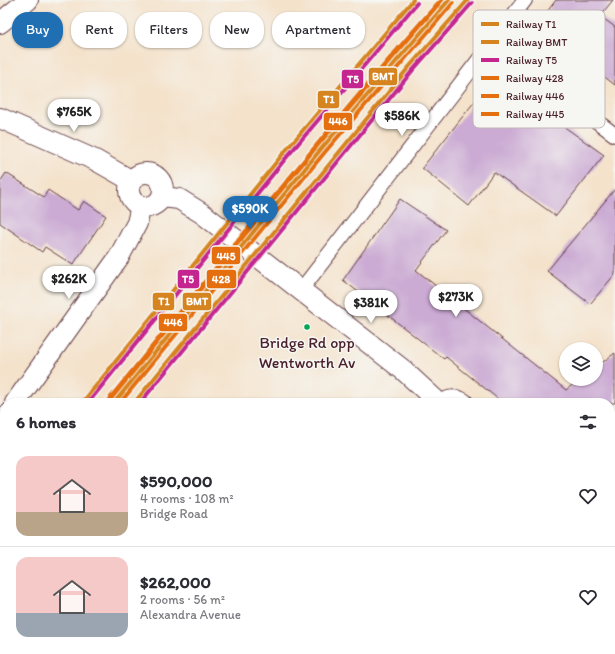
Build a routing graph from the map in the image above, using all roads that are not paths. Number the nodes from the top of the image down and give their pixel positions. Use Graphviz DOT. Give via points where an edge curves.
graph roads {
  1 [pos="28,0"];
  2 [pos="525,0"];
  3 [pos="517,10"];
  4 [pos="0,23"];
  5 [pos="473,65"];
  6 [pos="0,118"];
  7 [pos="605,128"];
  8 [pos="615,135"];
  9 [pos="132,181"];
  10 [pos="162,197"];
  11 [pos="141,206"];
  12 [pos="301,290"];
  13 [pos="19,398"];
  14 [pos="434,398"];
  1 -- 4 [label="street"];
  2 -- 3 [label="street"];
  5 -- 12 [label="street"];
  6 -- 9 [label="street" via="95,160"];
  7 -- 8 [label="street"];
  9 -- 10 [label="street" via="141,174 157,176 163,185"];
  9 -- 11 [label="street" via="130,196"];
  10 -- 11 [label="street" via="156,204"];
  10 -- 12 [label="street" via="179,199 203,214"];
  11 -- 13 [label="street" via="137,223 119,257"];
  12 -- 14 [label="street" via="402,369"];
}
